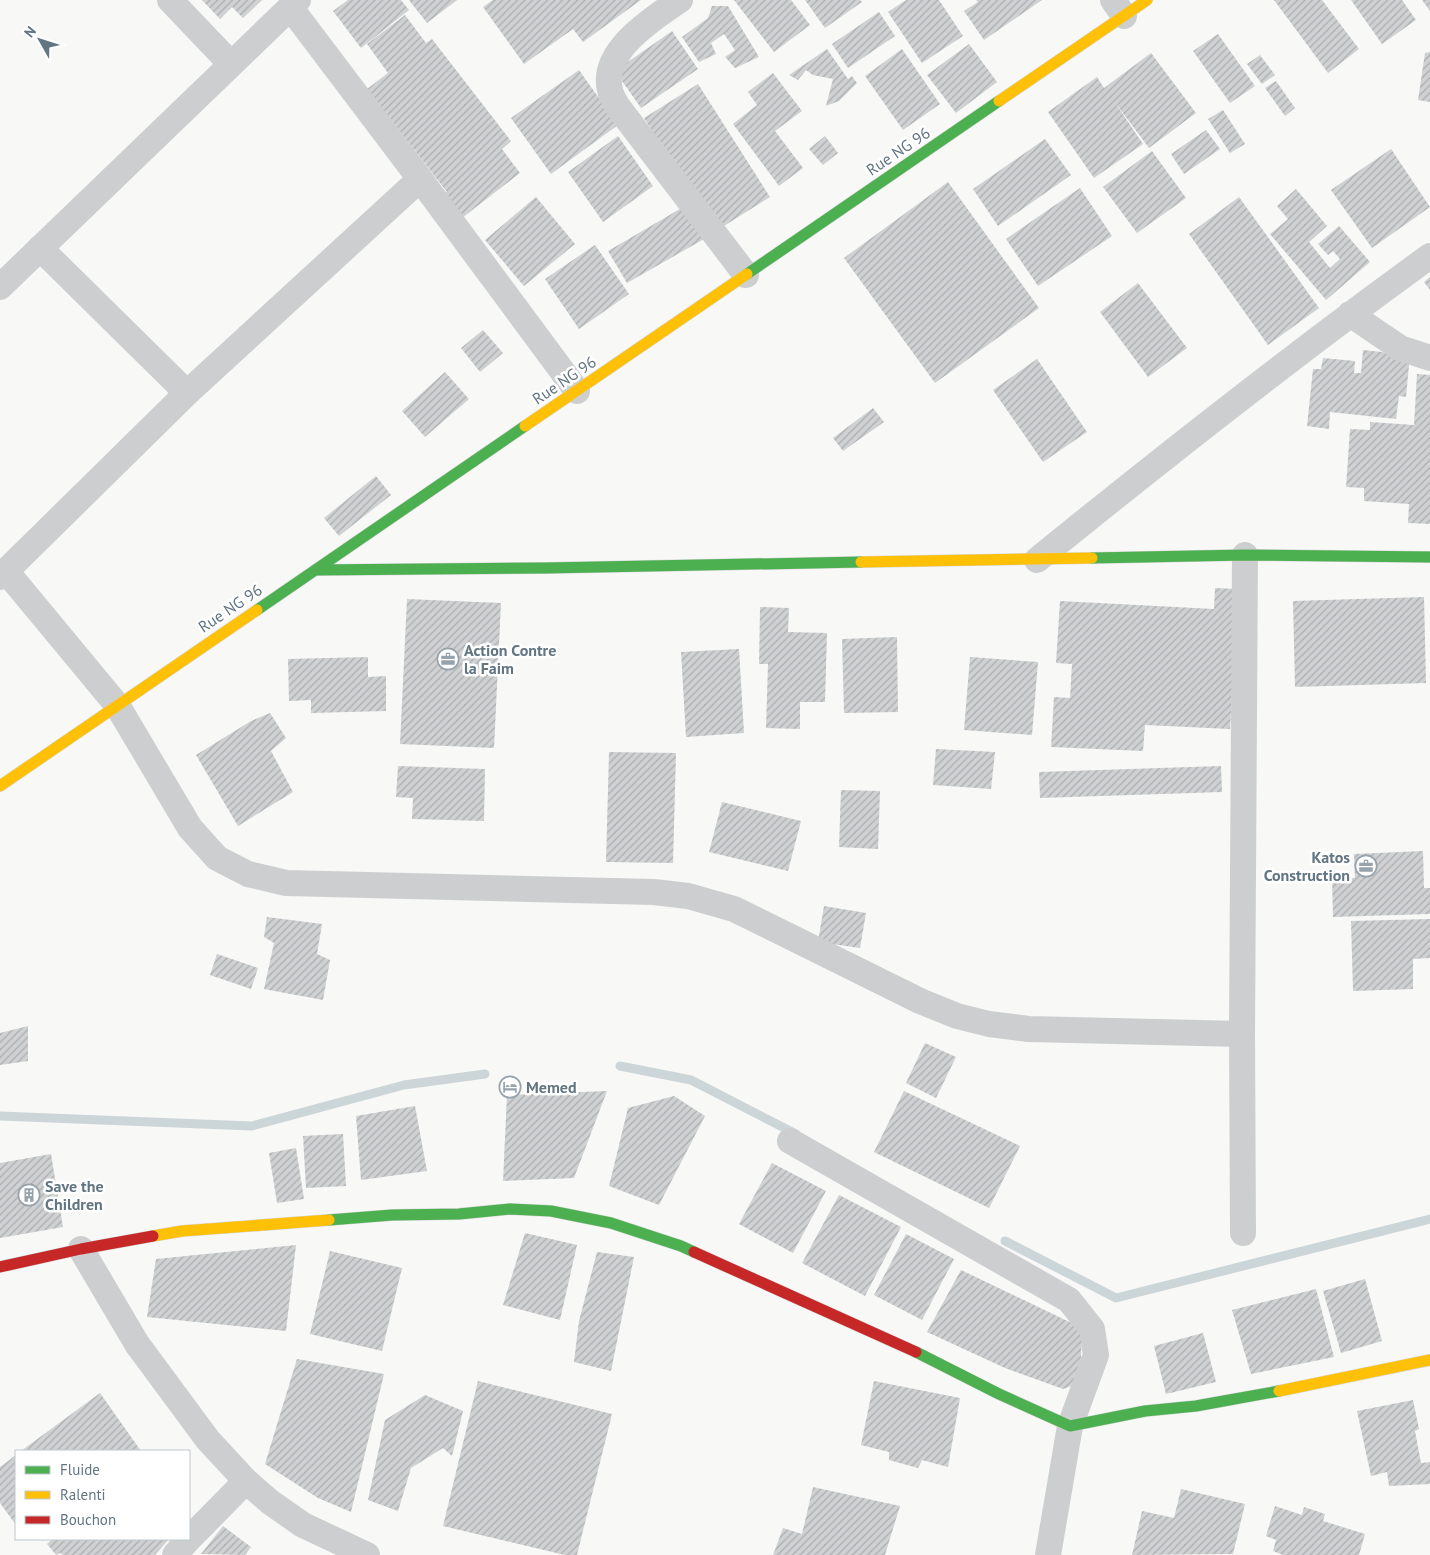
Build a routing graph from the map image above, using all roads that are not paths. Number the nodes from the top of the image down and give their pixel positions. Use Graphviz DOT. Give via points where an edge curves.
graph roads {
  1 [pos="170,0"];
  2 [pos="680,0"];
  3 [pos="1147,0"];
  4 [pos="294,4"];
  5 [pos="1118,8"];
  6 [pos="232,64"];
  7 [pos="420,178"];
  8 [pos="40,248"];
  9 [pos="1430,256"];
  10 [pos="746,275"];
  11 [pos="0,287"];
  12 [pos="1350,314"];
  13 [pos="1430,358"];
  14 [pos="577,391"];
  15 [pos="187,393"];
  16 [pos="1245,555"];
  17 [pos="1430,557"];
  18 [pos="1036,560"];
  19 [pos="315,570"];
  20 [pos="3,574"];
  21 [pos="117,705"];
  22 [pos="0,786"];
  23 [pos="1242,1034"];
  24 [pos="790,1142"];
  25 [pos="1243,1233"];
  26 [pos="81,1249"];
  27 [pos="0,1267"];
  28 [pos="1430,1360"];
  29 [pos="1070,1426"];
  30 [pos="246,1481"];
  31 [pos="190,1538"];
  32 [pos="188,1540"];
  33 [pos="175,1555"];
  34 [pos="367,1555"];
  35 [pos="1048,1555"];
  1 -- 6 [label="street"];
  2 -- 10 [label="street" via="642,27 621,50 611,64 610,89 618,108"];
  3 -- 5 [label="street, Rue NG 96"];
  4 -- 6 [label="street"];
  4 -- 7 [label="street"];
  5 -- 10 [label="street, Rue NG 96"];
  6 -- 8 [label="street"];
  7 -- 14 [label="street"];
  7 -- 15 [label="street"];
  8 -- 11 [label="street"];
  8 -- 15 [label="street"];
  9 -- 12 [label="street"];
  10 -- 14 [label="street, Rue NG 96"];
  12 -- 13 [label="street" via="1400,348"];
  12 -- 18 [label="street"];
  14 -- 19 [label="street, Rue NG 96"];
  15 -- 20 [label="street"];
  16 -- 17 [label="street"];
  16 -- 18 [label="street"];
  16 -- 23 [label="street"];
  18 -- 19 [label="street"];
  19 -- 21 [label="street, Rue NG 96"];
  20 -- 21 [label="street"];
  21 -- 22 [label="street, Rue NG 96"];
  21 -- 23 [label="street" via="190,828 217,858 248,874 286,884 654,892 688,896 734,909 920,1001 957,1016 989,1024"];
  23 -- 25 [label="street"];
  24 -- 29 [label="street" via="1069,1300 1092,1330 1096,1355"];
  26 -- 27 [label="street"];
  26 -- 29 [label="street" via="182,1231 329,1219 550,1211 611,1223 681,1246 938,1362"];
  26 -- 30 [label="street" via="137,1344 208,1440"];
  28 -- 29 [label="street" via="1296,1388"];
  29 -- 35 [label="street"];
  30 -- 31 [label="street"];
  30 -- 34 [label="street" via="303,1525"];
  32 -- 33 [label="street"];
}
